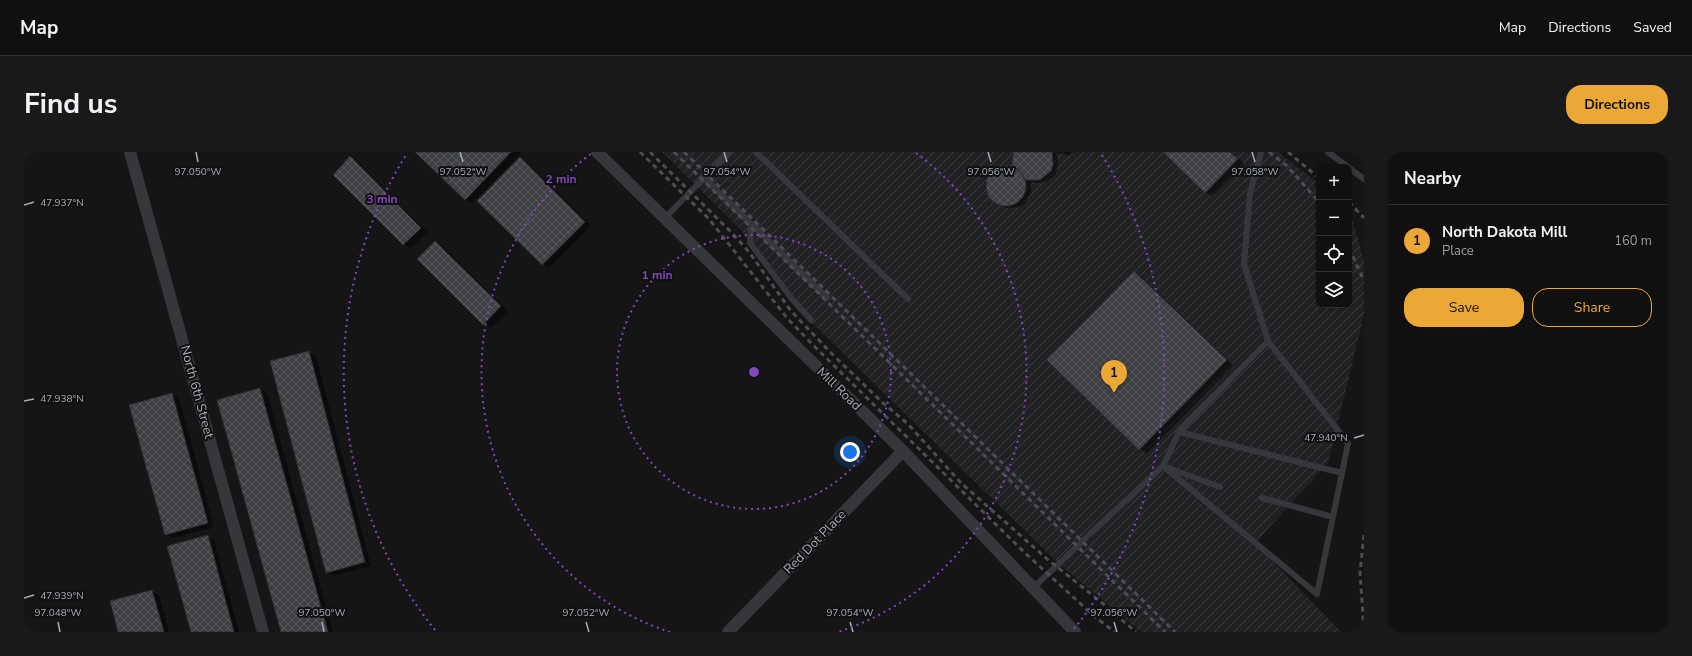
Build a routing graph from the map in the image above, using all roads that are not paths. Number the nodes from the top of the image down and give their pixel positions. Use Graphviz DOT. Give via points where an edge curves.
graph roads {
  1 [pos="130,152"];
  2 [pos="596,152"];
  3 [pos="729,152"];
  4 [pos="756,152"];
  5 [pos="1261,152"];
  6 [pos="1328,152"];
  7 [pos="1344,164"];
  8 [pos="1352,170"];
  9 [pos="704,178"];
  10 [pos="1364,179"];
  11 [pos="665,218"];
  12 [pos="751,224"];
  13 [pos="827,298"];
  14 [pos="908,299"];
  15 [pos="811,320"];
  16 [pos="1268,341"];
  17 [pos="1179,432"];
  18 [pos="903,451"];
  19 [pos="1163,466"];
  20 [pos="1342,474"];
  21 [pos="1220,487"];
  22 [pos="1262,498"];
  23 [pos="1333,517"];
  24 [pos="1033,588"];
  25 [pos="263,632"];
  26 [pos="728,632"];
  27 [pos="1075,632"];
  1 -- 25 [label="street, North 6th Street"];
  2 -- 11 [label="street, Mill Road"];
  3 -- 9 [label="lane"];
  4 -- 14 [label="lane"];
  5 -- 16 [label="lane" via="1250,193 1244,264"];
  6 -- 7 [label="lane"];
  8 -- 10 [label="lane"];
  9 -- 11 [label="lane"];
  9 -- 12 [label="lane"];
  11 -- 18 [label="street, Mill Road"];
  12 -- 13 [label="lane"];
  12 -- 15 [label="lane" via="750,243"];
  16 -- 17 [label="lane"];
  16 -- 20 [label="lane" via="1348,443"];
  17 -- 19 [label="lane"];
  17 -- 20 [label="lane"];
  18 -- 24 [label="street, Mill Road"];
  18 -- 26 [label="street, Red Dot Place"];
  19 -- 21 [label="lane"];
  19 -- 23 [label="lane" via="1317,594"];
  19 -- 24 [label="lane"];
  20 -- 23 [label="lane"];
  22 -- 23 [label="lane"];
  24 -- 27 [label="street, Mill Road"];
}
